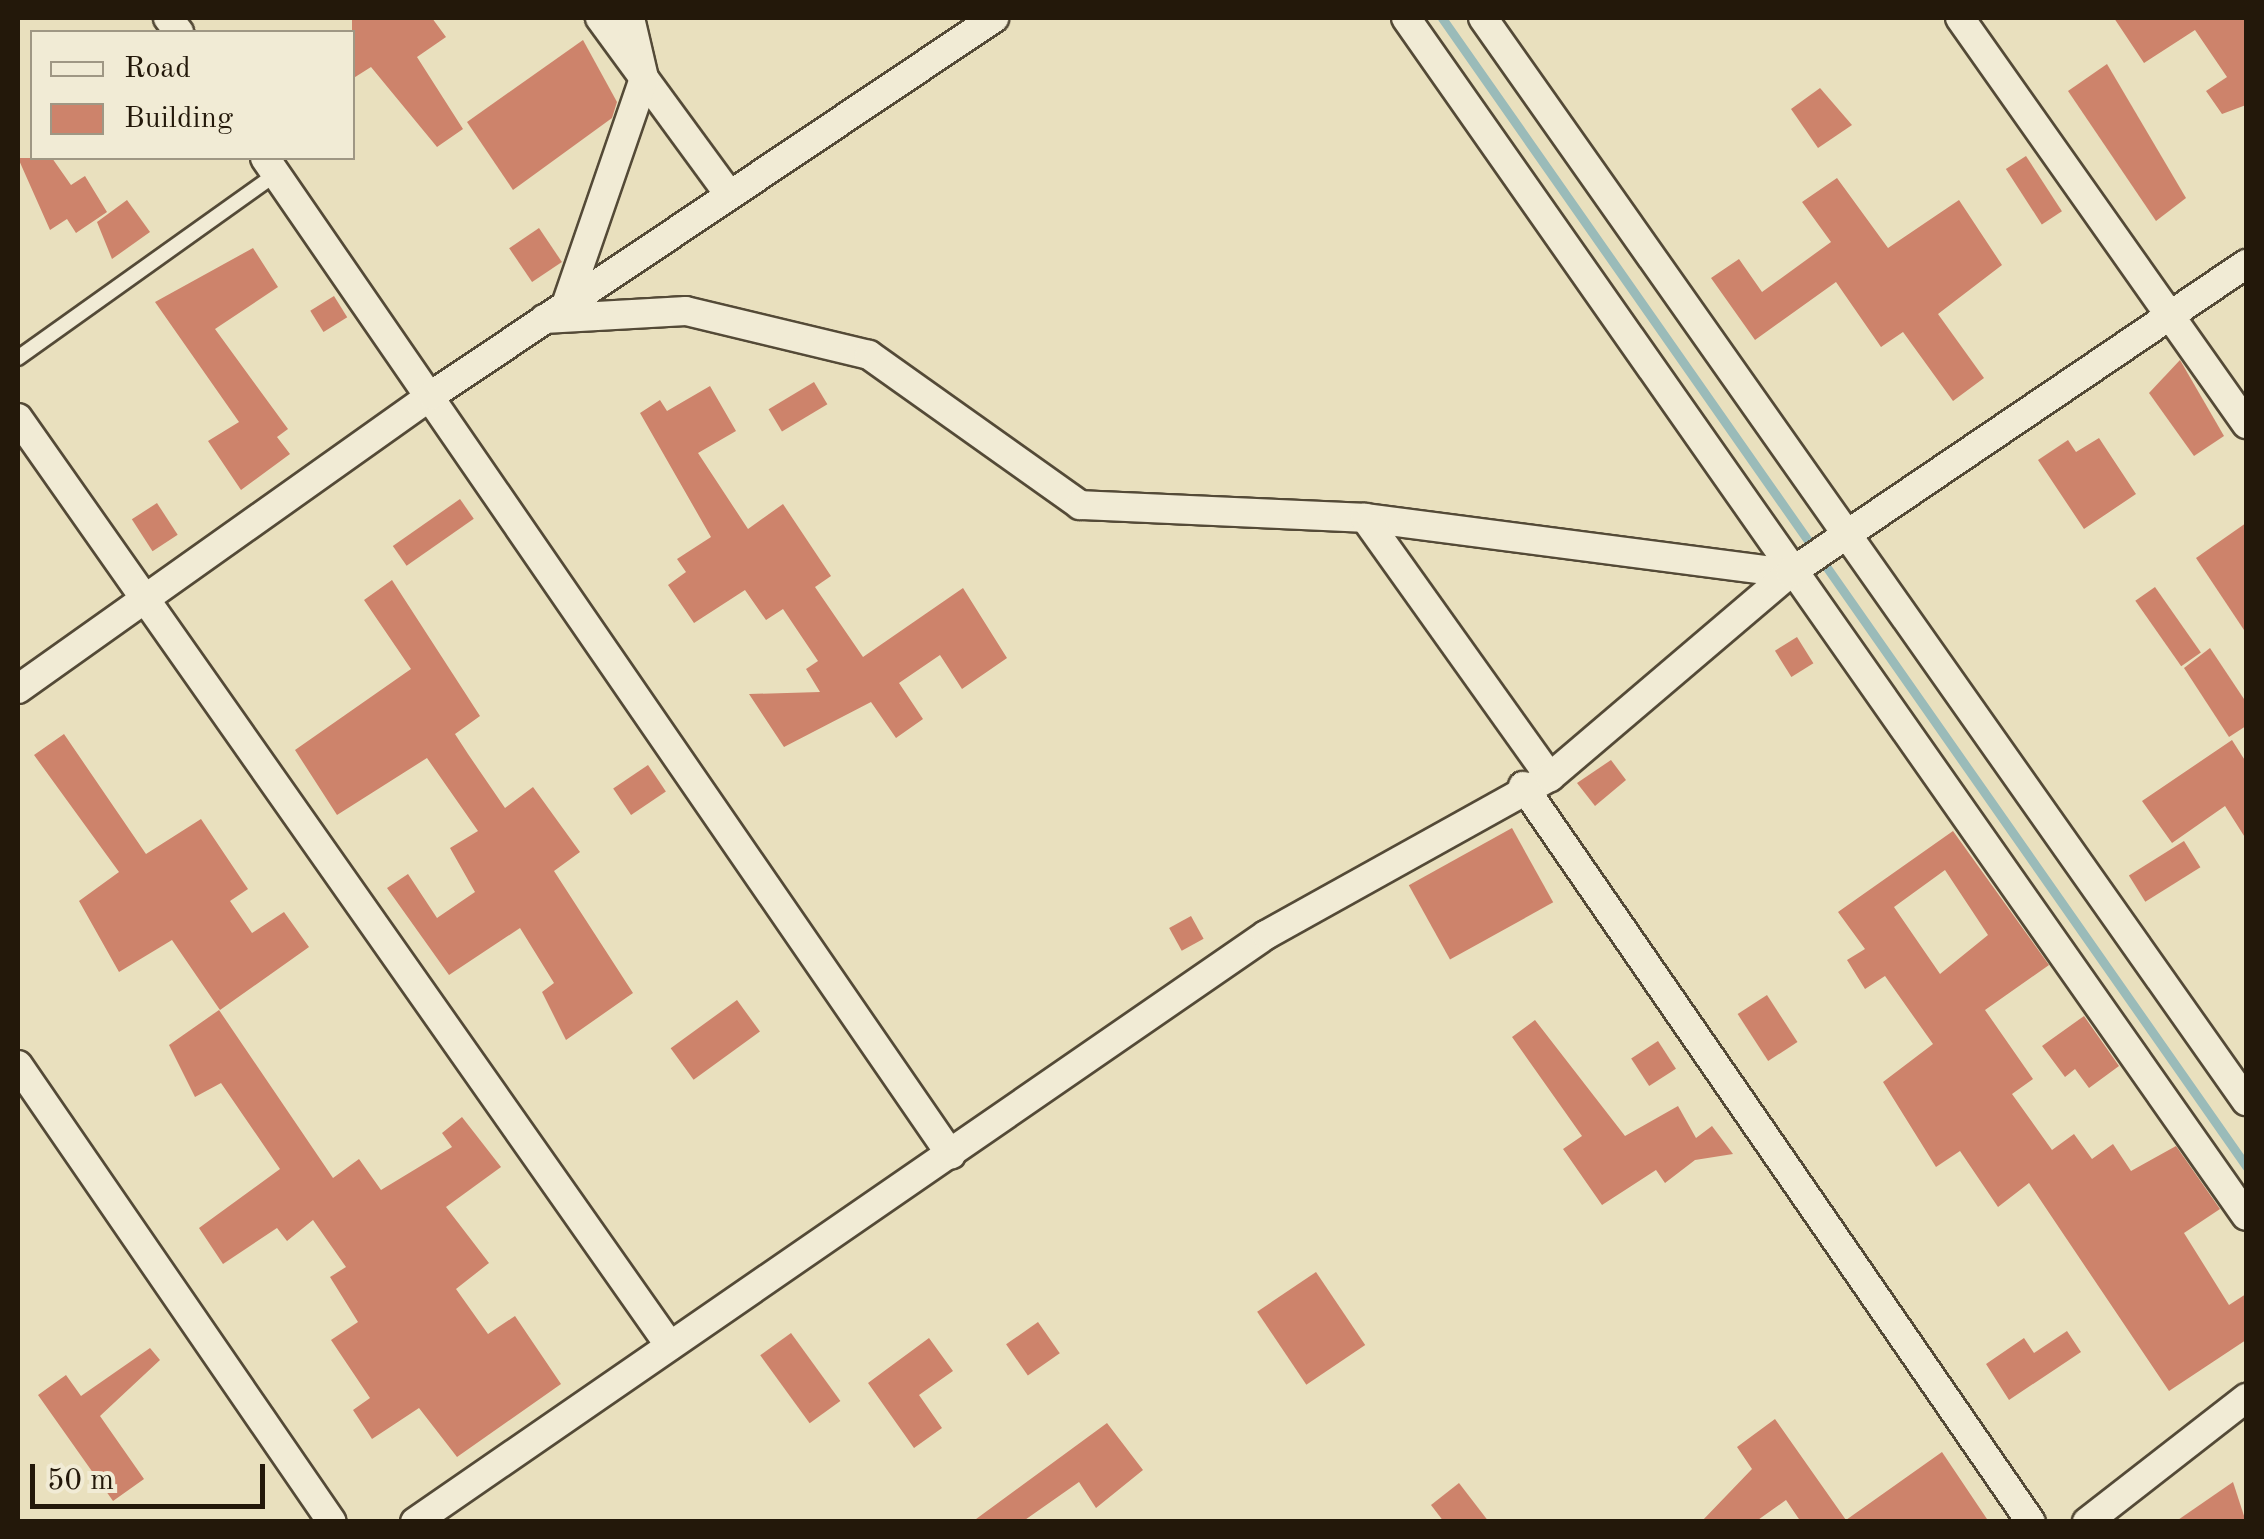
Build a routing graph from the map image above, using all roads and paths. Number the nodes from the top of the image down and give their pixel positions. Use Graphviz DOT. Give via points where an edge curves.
graph roads {
  1 [pos="600,18"];
  2 [pos="630,18"];
  3 [pos="994,18"];
  4 [pos="1406,18"];
  5 [pos="1484,18"];
  6 [pos="1960,18"];
  7 [pos="644,78"];
  8 [pos="270,166"];
  9 [pos="728,194"];
  10 [pos="2246,264"];
  11 [pos="554,312"];
  12 [pos="2170,317"];
  13 [pos="18,358"];
  14 [pos="432,395"];
  15 [pos="18,418"];
  16 [pos="2246,424"];
  17 [pos="1365,518"];
  18 [pos="1845,542"];
  19 [pos="1797,569"];
  20 [pos="148,598"];
  21 [pos="18,688"];
  22 [pos="1537,782"];
  23 [pos="18,1065"];
  24 [pos="2246,1101"];
  25 [pos="951,1155"];
  26 [pos="2246,1216"];
  27 [pos="670,1346"];
  28 [pos="2246,1398"];
  29 [pos="332,1522"];
  30 [pos="416,1522"];
  31 [pos="2030,1522"];
  32 [pos="2087,1522"];
  1 -- 7 [label="street"];
  2 -- 7 [label="street"];
  3 -- 9 [label="street"];
  4 -- 19 [label="street"];
  5 -- 18 [label="street"];
  6 -- 12 [label="street"];
  7 -- 9 [label="street"];
  7 -- 11 [label="street"];
  8 -- 13 [label="lane"];
  8 -- 14 [label="street"];
  9 -- 11 [label="street"];
  10 -- 12 [label="street"];
  11 -- 14 [label="street"];
  11 -- 17 [label="street" via="686,311 869,355 1080,505"];
  12 -- 16 [label="street"];
  12 -- 18 [label="street"];
  14 -- 20 [label="street"];
  14 -- 25 [label="street"];
  15 -- 20 [label="street"];
  17 -- 19 [label="street"];
  17 -- 22 [label="street"];
  18 -- 19 [label="street"];
  18 -- 24 [label="street"];
  19 -- 22 [label="street"];
  19 -- 26 [label="street"];
  20 -- 21 [label="street"];
  20 -- 27 [label="street"];
  22 -- 25 [label="street" via="1266,934"];
  22 -- 31 [label="street"];
  23 -- 29 [label="street"];
  25 -- 27 [label="street"];
  27 -- 30 [label="street"];
  28 -- 32 [label="street"];
}
